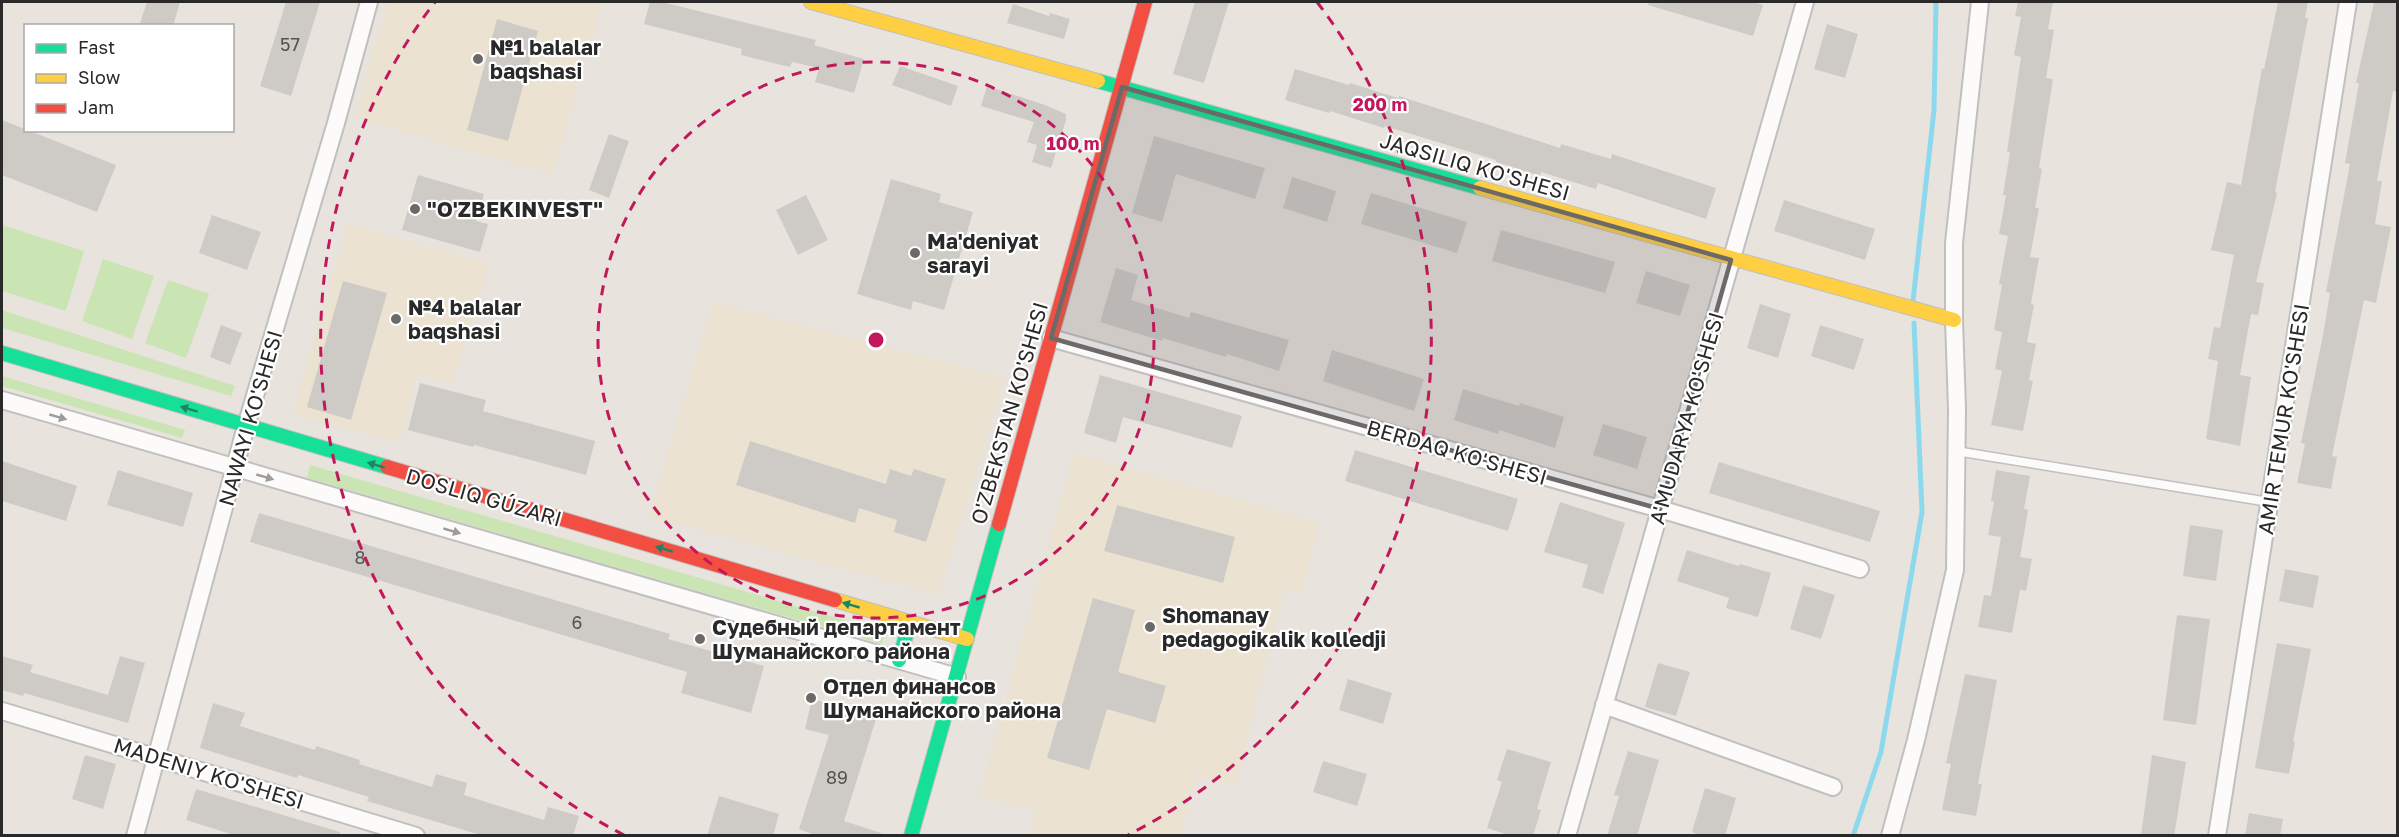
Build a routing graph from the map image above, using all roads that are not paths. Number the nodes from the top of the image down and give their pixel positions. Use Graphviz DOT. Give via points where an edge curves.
graph roads {
  1 [pos="369,2"];
  2 [pos="811,2"];
  3 [pos="1146,2"];
  4 [pos="1805,2"];
  5 [pos="1980,2"];
  6 [pos="2348,2"];
  7 [pos="1122,87"];
  8 [pos="1731,260"];
  9 [pos="1954,320"];
  10 [pos="1052,338"];
  11 [pos="2,353"];
  12 [pos="2,400"];
  13 [pos="246,426"];
  14 [pos="1956,451"];
  15 [pos="235,469"];
  16 [pos="2269,502"];
  17 [pos="1660,509"];
  18 [pos="1860,569"];
  19 [pos="910,622"];
  20 [pos="967,639"];
  21 [pos="899,660"];
  22 [pos="957,677"];
  23 [pos="1604,705"];
  24 [pos="2,711"];
  25 [pos="157,757"];
  26 [pos="1833,788"];
  27 [pos="135,836"];
  28 [pos="417,836"];
  29 [pos="911,836"];
  30 [pos="1567,836"];
  31 [pos="1890,836"];
  32 [pos="2217,836"];
  1 -- 13 [label="street, NAWAYI KO'SHESI"];
  2 -- 7 [label="street, JAQSILIQ KO'SHESI"];
  3 -- 7 [label="street, O'ZBEKSTAN KO'SHESI"];
  4 -- 8 [label="street, A'MUDARYA KO'SHESI"];
  5 -- 9 [label="street" via="1954,243"];
  6 -- 16 [label="street, AMIR TEMUR KO'SHESI"];
  7 -- 8 [label="street, JAQSILIQ KO'SHESI"];
  7 -- 10 [label="street, O'ZBEKSTAN KO'SHESI"];
  8 -- 9 [label="street, JAQSILIQ KO'SHESI"];
  8 -- 17 [label="street, A'MUDARYA KO'SHESI"];
  9 -- 14 [label="street"];
  10 -- 17 [label="street, BERDAQ KO'SHESI"];
  10 -- 20 [label="street, O'ZBEKSTAN KO'SHESI"];
  13 -- 11 [label="street, one-way"];
  12 -- 15 [label="street, one-way"];
  13 -- 15 [label="street, NAWAYI KO'SHESI"];
  19 -- 13 [label="street, one-way"];
  14 -- 16 [label="lane"];
  14 -- 31 [label="street" via="1954,570"];
  15 -- 21 [label="street, one-way"];
  15 -- 25 [label="street, NAWAYI KO'SHESI"];
  16 -- 32 [label="street, AMIR TEMUR KO'SHESI"];
  17 -- 18 [label="street, BERDAQ KO'SHESI"];
  17 -- 23 [label="street, A'MUDARYA KO'SHESI"];
  19 -- 20 [label="street"];
  19 -- 21 [label="street"];
  20 -- 22 [label="street, O'ZBEKSTAN KO'SHESI"];
  21 -- 22 [label="street"];
  22 -- 29 [label="street, O'ZBEKSTAN KO'SHESI"];
  23 -- 26 [label="street"];
  23 -- 30 [label="street, A'MUDARYA KO'SHESI"];
  24 -- 25 [label="street, MADENIY KO'SHESI"];
  25 -- 27 [label="street, NAWAYI KO'SHESI"];
  25 -- 28 [label="street, MADENIY KO'SHESI"];
}
